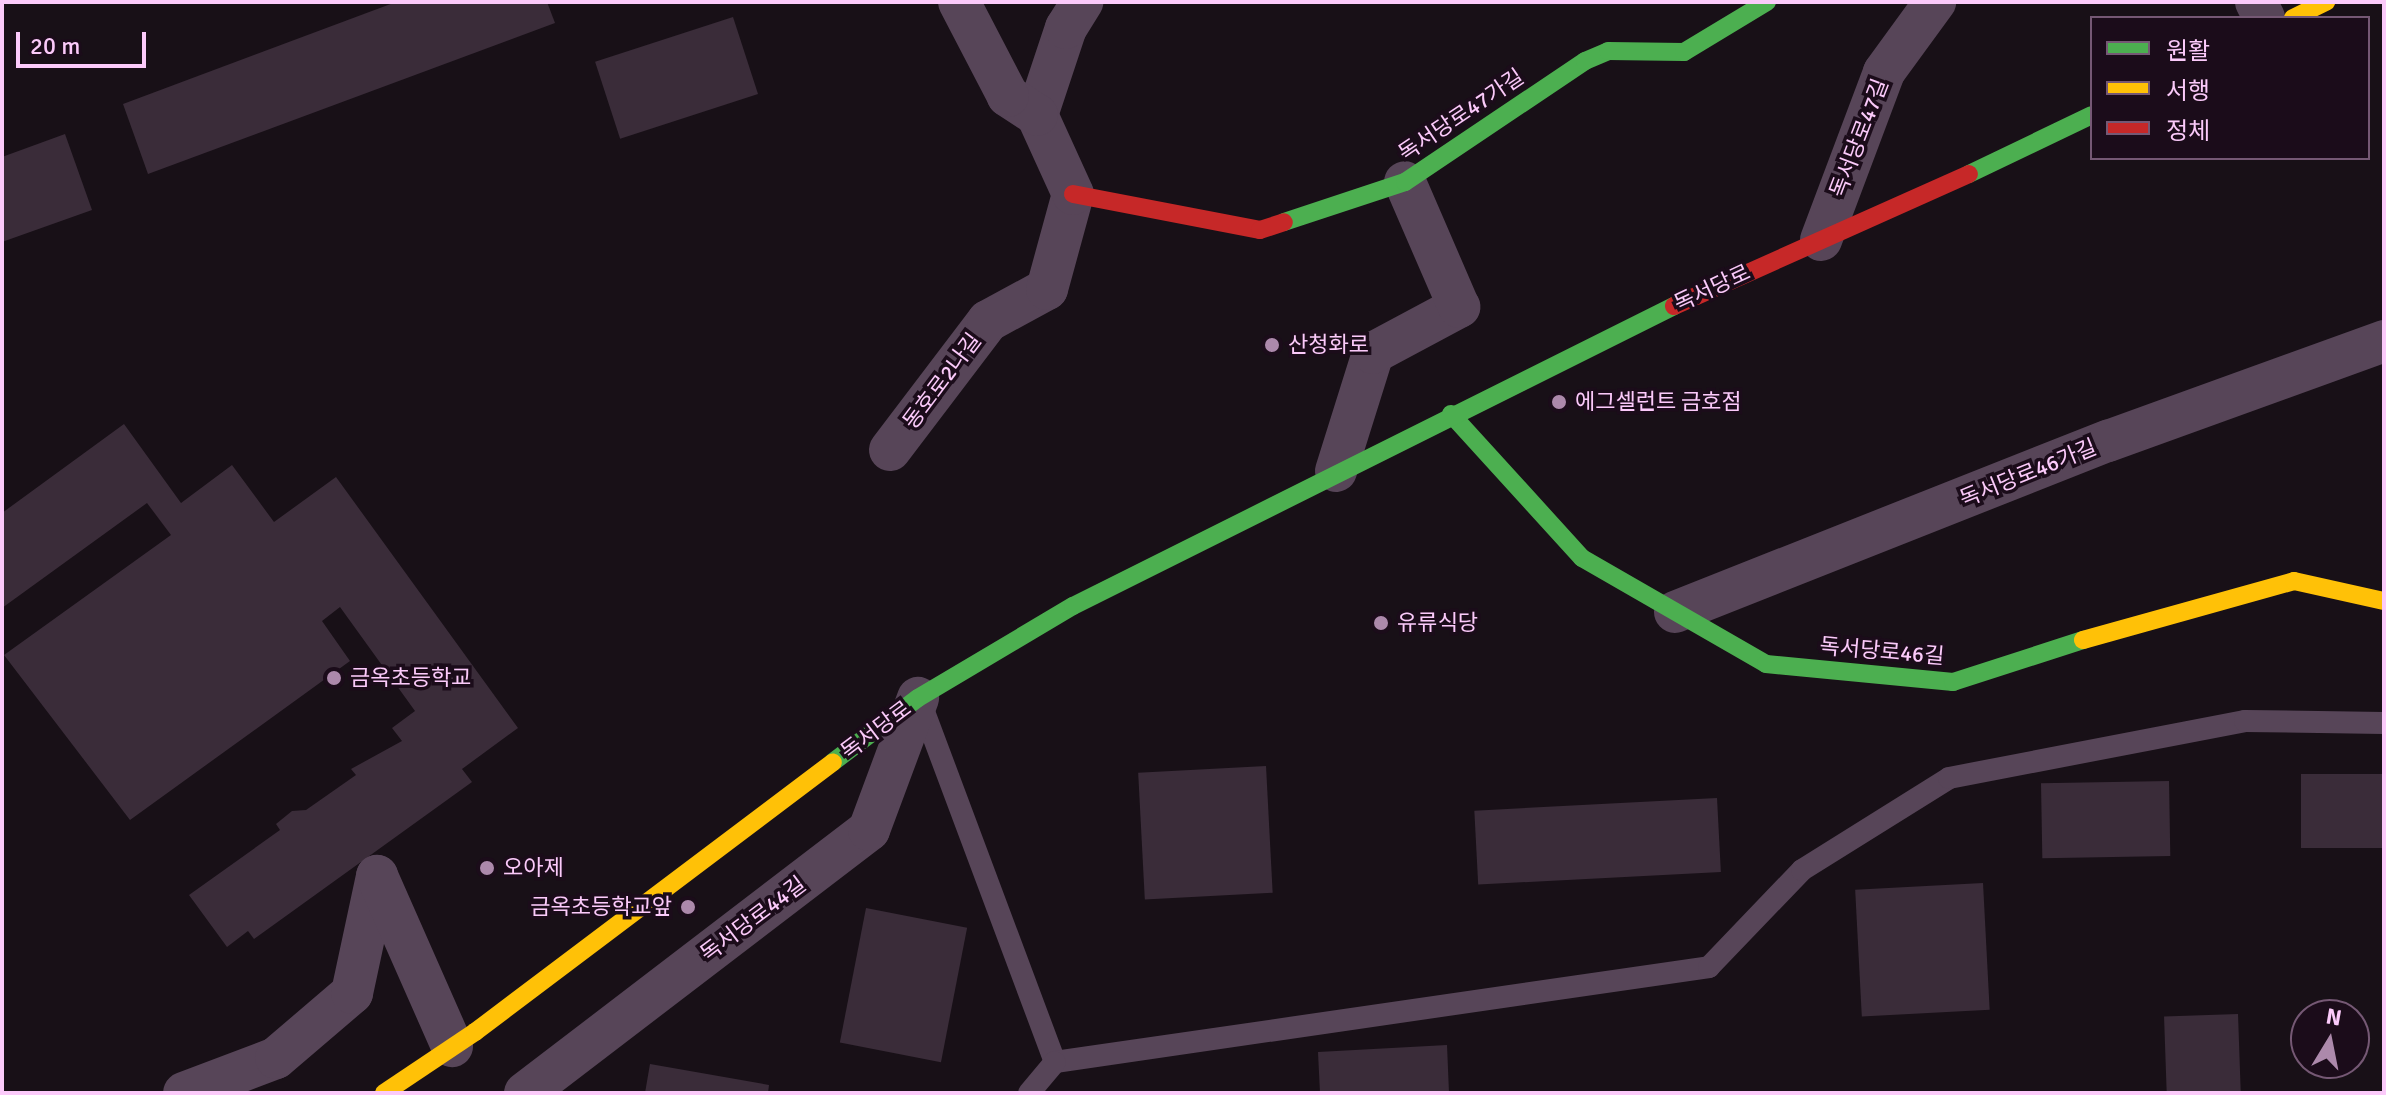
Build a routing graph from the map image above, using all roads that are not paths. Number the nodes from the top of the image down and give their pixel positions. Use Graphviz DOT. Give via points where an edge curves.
graph roads {
  1 [pos="959,2"];
  2 [pos="1082,2"];
  3 [pos="1767,2"];
  4 [pos="1935,2"];
  5 [pos="2326,2"];
  6 [pos="2297,16"];
  7 [pos="1037,115"];
  8 [pos="2090,116"];
  9 [pos="1405,182"];
  10 [pos="1073,194"];
  11 [pos="1821,240"];
  12 [pos="2384,341"];
  13 [pos="1451,414"];
  14 [pos="890,450"];
  15 [pos="1336,471"];
  16 [pos="2384,601"];
  17 [pos="1675,612"];
  18 [pos="918,698"];
  19 [pos="2384,723"];
  20 [pos="452,1046"];
  21 [pos="1055,1062"];
  22 [pos="184,1093"];
  23 [pos="384,1093"];
  24 [pos="525,1093"];
  25 [pos="1029,1093"];
  1 -- 7 [label="street" via="1008,96"];
  2 -- 7 [label="street" via="1066,28"];
  3 -- 9 [label="main road, 독서당로47가길" via="1684,52 1608,51 1585,61"];
  4 -- 11 [label="street, 독서당로47길" via="1884,72"];
  5 -- 6 [label="main road"];
  7 -- 10 [label="street"];
  8 -- 11 [label="main road, 독서당로"];
  9 -- 10 [label="main road, 독서당로47가길" via="1260,230"];
  9 -- 15 [label="street" via="1459,307 1373,353"];
  10 -- 14 [label="street, 동호로2나길" via="1047,289 988,321"];
  11 -- 13 [label="main road, 독서당로"];
  12 -- 17 [label="street, 독서당로46가길" via="2108,441"];
  13 -- 15 [label="main road, 독서당로"];
  13 -- 17 [label="main road, 독서당로46길" via="1582,558"];
  15 -- 18 [label="main road, 독서당로" via="1073,606"];
  16 -- 17 [label="main road, 독서당로46길" via="2294,581 2130,624 1953,682 1766,664"];
  18 -- 20 [label="main road, 독서당로"];
  18 -- 21 [label="lane"];
  18 -- 24 [label="street, 독서당로44길" via="869,830"];
  19 -- 21 [label="lane" via="2245,721 1949,778 1802,870 1709,967"];
  20 -- 22 [label="street" via="377,876 352,993 276,1058"];
  20 -- 23 [label="main road, 독서당로"];
  21 -- 25 [label="lane"];
}
